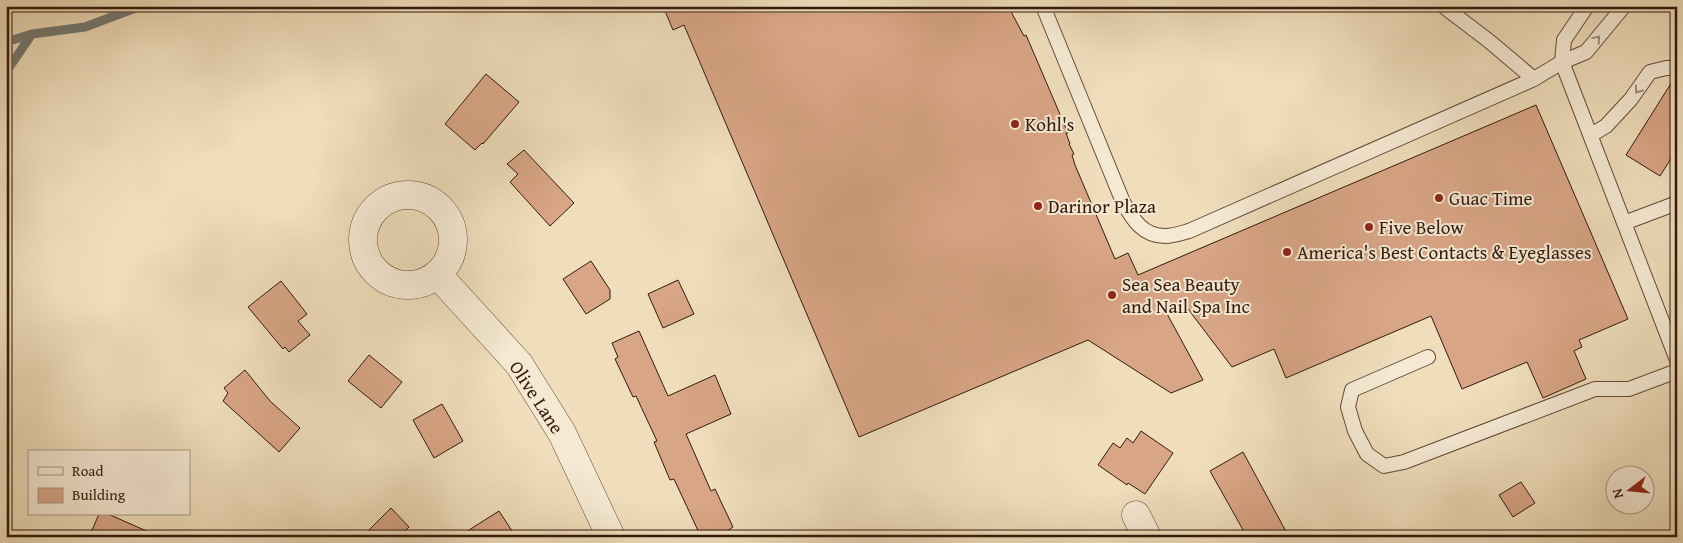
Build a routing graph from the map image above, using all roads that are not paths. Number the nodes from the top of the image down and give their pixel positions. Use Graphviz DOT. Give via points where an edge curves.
graph roads {
  1 [pos="1042,6"];
  2 [pos="1443,6"];
  3 [pos="1587,6"];
  4 [pos="1624,6"];
  5 [pos="1562,62"];
  6 [pos="1677,68"];
  7 [pos="1534,78"];
  8 [pos="1591,135"];
  9 [pos="1677,204"];
  10 [pos="1624,223"];
  11 [pos="437,274"];
  12 [pos="1428,357"];
  13 [pos="1677,360"];
  14 [pos="1677,371"];
  15 [pos="611,537"];
  1 -- 7 [label="lane" via="1127,208 1134,221 1148,232 1165,236 1189,231"];
  2 -- 7 [label="lane"];
  3 -- 5 [label="lane" via="1564,40"];
  5 -- 4 [label="lane, one-way" via="1586,52"];
  5 -- 7 [label="lane"];
  5 -- 8 [label="lane"];
  6 -- 8 [label="lane, one-way" via="1650,72 1606,126"];
  8 -- 10 [label="lane"];
  9 -- 10 [label="lane"];
  10 -- 13 [label="lane"];
  11 -- 15 [label="street, Olive Lane" via="519,364 562,433"];
  12 -- 14 [label="lane" via="1352,390 1348,407 1354,431 1367,454 1384,466 1404,462 1595,389 1629,389"];
}
